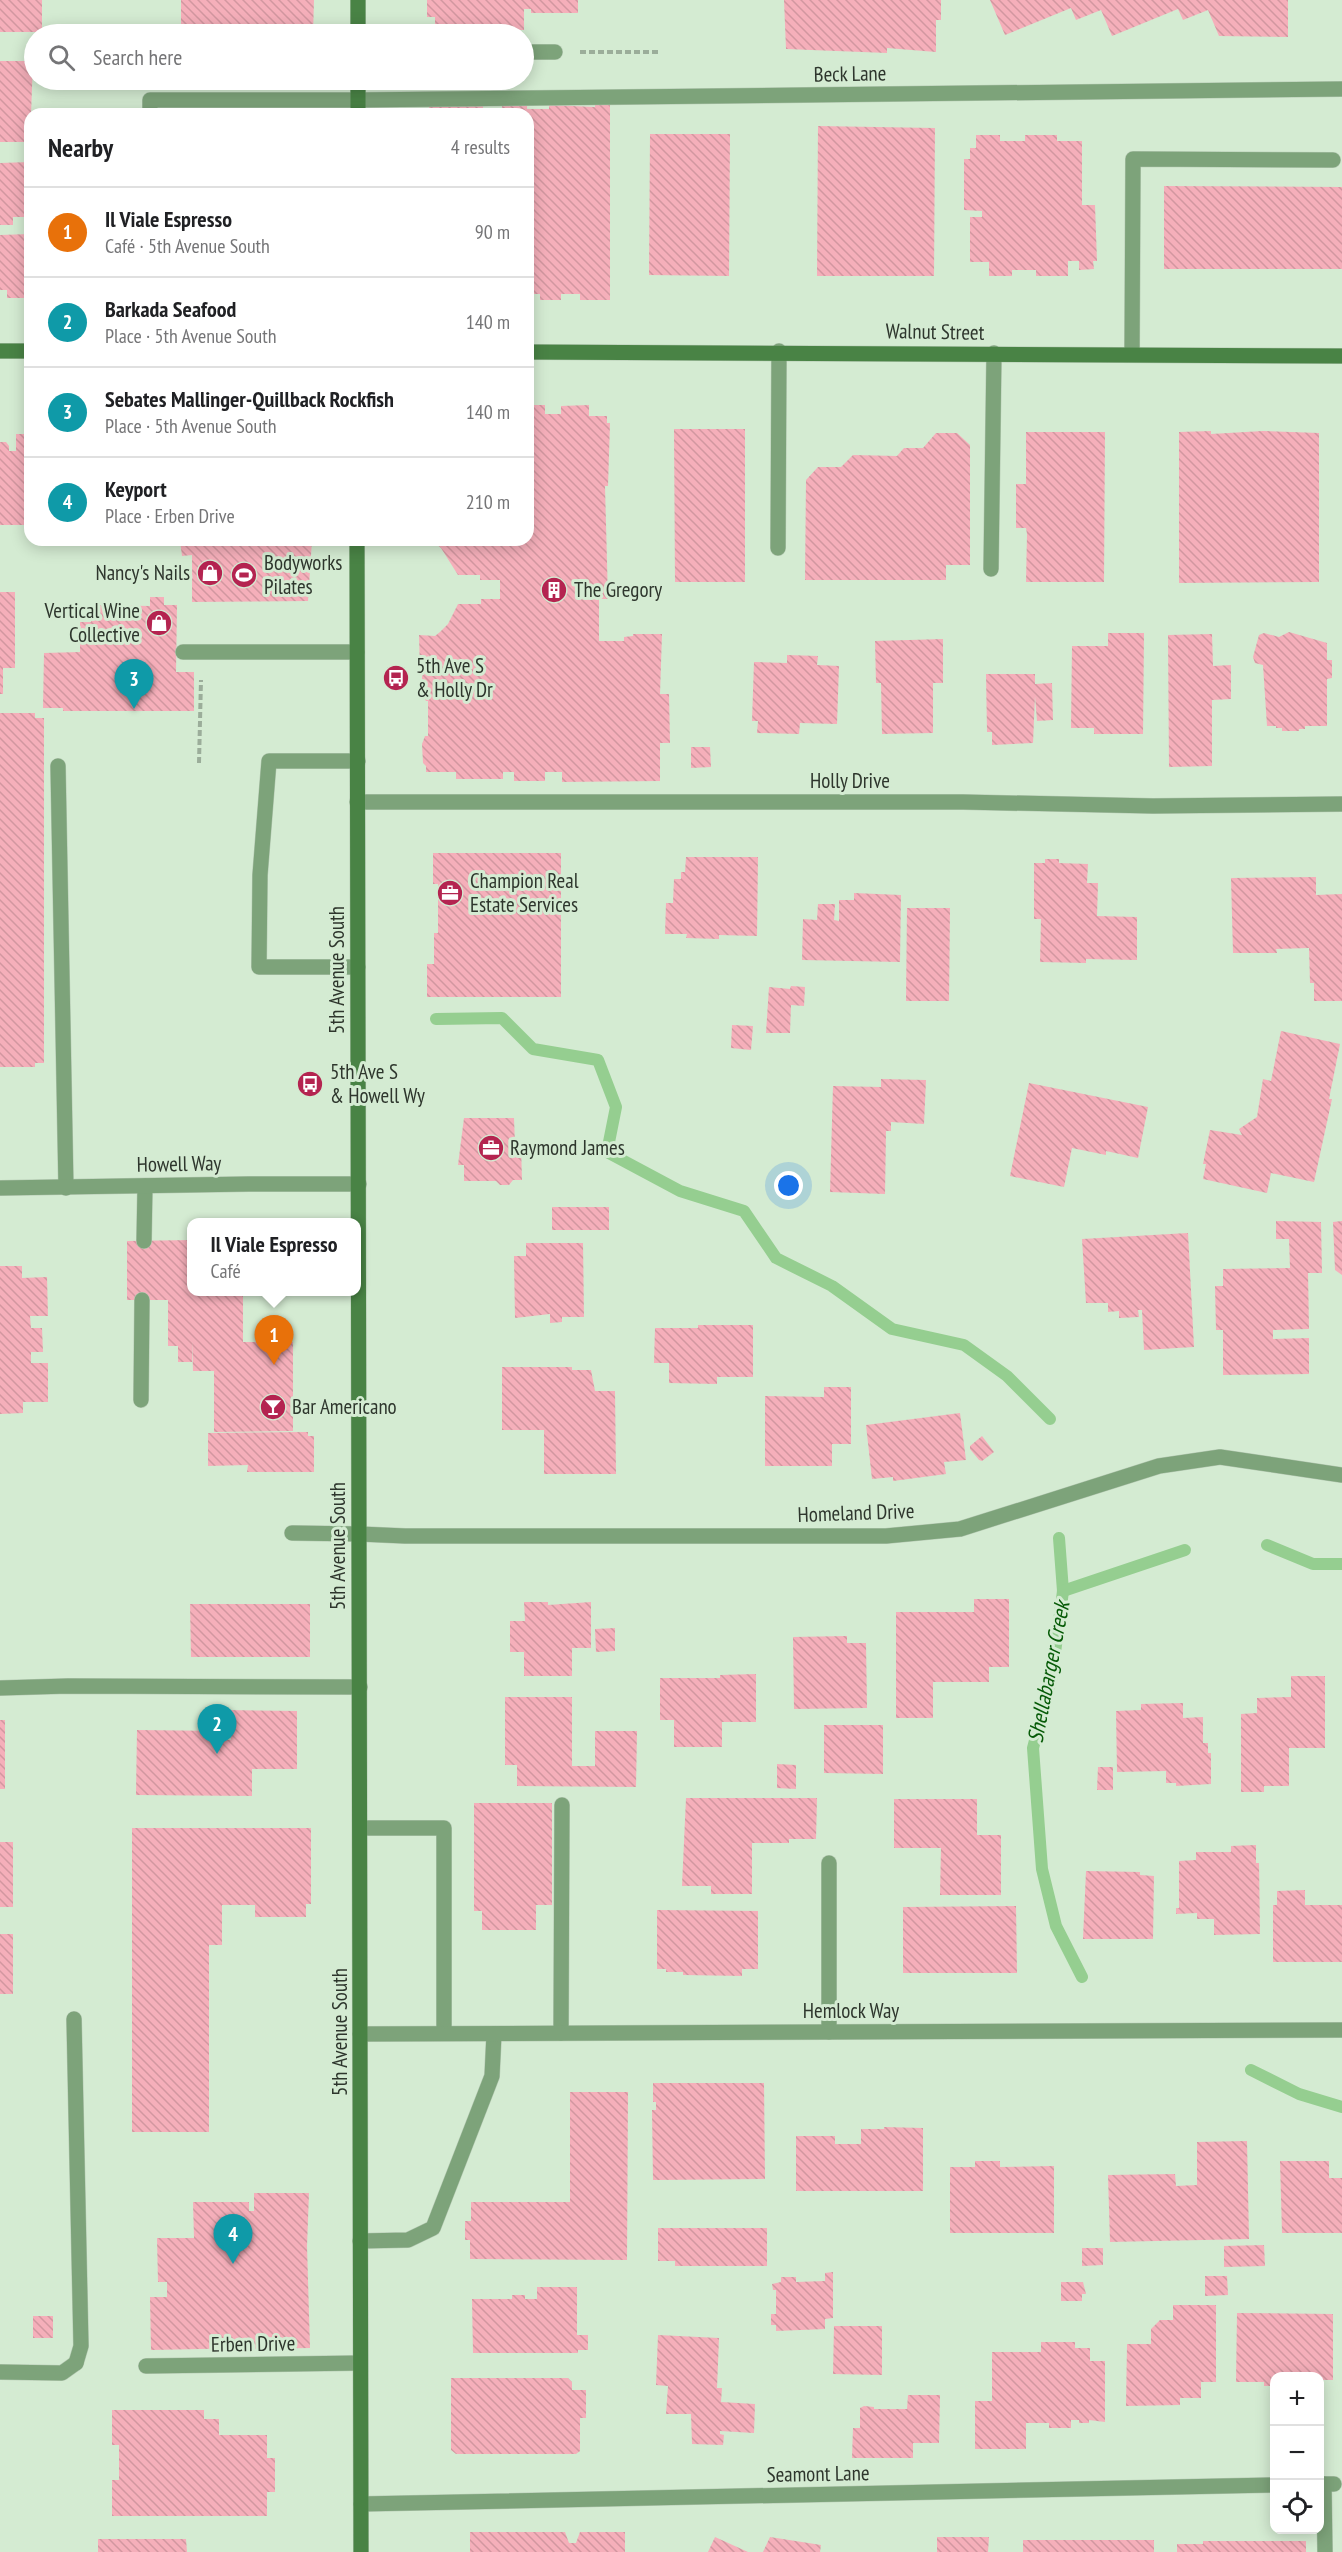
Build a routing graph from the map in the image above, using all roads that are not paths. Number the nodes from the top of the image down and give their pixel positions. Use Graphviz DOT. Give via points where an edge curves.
graph roads {
  1 [pos="358,0"];
  2 [pos="358,24"];
  3 [pos="534,52"];
  4 [pos="555,52"];
  5 [pos="1342,89"];
  6 [pos="358,90"];
  7 [pos="358,107"];
  8 [pos="150,108"];
  9 [pos="1333,160"];
  10 [pos="0,351"];
  11 [pos="24,351"];
  12 [pos="779,351"];
  13 [pos="534,352"];
  14 [pos="994,353"];
  15 [pos="1132,354"];
  16 [pos="1342,356"];
  17 [pos="357,546"];
  18 [pos="778,548"];
  19 [pos="991,569"];
  20 [pos="183,652"];
  21 [pos="357,652"];
  22 [pos="358,761"];
  23 [pos="58,766"];
  24 [pos="357,802"];
  25 [pos="1342,804"];
  26 [pos="358,967"];
  27 [pos="359,1184"];
  28 [pos="145,1186"];
  29 [pos="0,1188"];
  30 [pos="66,1188"];
  31 [pos="359,1218"];
  32 [pos="144,1241"];
  33 [pos="359,1296"];
  34 [pos="142,1299"];
  35 [pos="141,1400"];
  36 [pos="1342,1476"];
  37 [pos="292,1533"];
  38 [pos="360,1534"];
  39 [pos="360,1687"];
  40 [pos="0,1688"];
  41 [pos="562,1805"];
  42 [pos="361,1827"];
  43 [pos="829,1863"];
  44 [pos="74,2019"];
  45 [pos="1342,2030"];
  46 [pos="444,2032"];
  47 [pos="830,2032"];
  48 [pos="561,2033"];
  49 [pos="360,2034"];
  50 [pos="494,2034"];
  51 [pos="360,2241"];
  52 [pos="360,2363"];
  53 [pos="146,2366"];
  54 [pos="0,2372"];
  55 [pos="1326,2484"];
  56 [pos="1270,2485"];
  57 [pos="361,2504"];
  58 [pos="361,2552"];
  59 [pos="1325,2552"];
  1 -- 2 [label="main road"];
  3 -- 4 [label="street"];
  5 -- 7 [label="street, Beck Lane"];
  6 -- 7 [label="main road"];
  7 -- 8 [label="street, Beck Lane" via="150,100"];
  9 -- 15 [label="street" via="1133,159"];
  10 -- 11 [label="main road"];
  12 -- 13 [label="main road, Walnut Street"];
  12 -- 14 [label="main road, Walnut Street"];
  12 -- 18 [label="street"];
  14 -- 15 [label="main road, Walnut Street"];
  14 -- 19 [label="street"];
  15 -- 16 [label="main road, Walnut Street"];
  17 -- 21 [label="main road, 5th Avenue South"];
  20 -- 21 [label="street"];
  21 -- 22 [label="main road, 5th Avenue South"];
  22 -- 24 [label="main road, 5th Avenue South"];
  22 -- 26 [label="street" via="269,761 260,875 259,967"];
  23 -- 30 [label="street"];
  24 -- 25 [label="street, Holly Drive"];
  24 -- 26 [label="main road, 5th Avenue South"];
  26 -- 27 [label="main road, 5th Avenue South"];
  27 -- 28 [label="street, Howell Way"];
  27 -- 31 [label="main road, 5th Avenue South"];
  28 -- 30 [label="street, Howell Way"];
  28 -- 32 [label="street"];
  29 -- 30 [label="street, Howell Way"];
  33 -- 38 [label="main road, 5th Avenue South"];
  34 -- 35 [label="street"];
  36 -- 38 [label="street, Homeland Drive" via="1210,1458 1159,1466 960,1528 886,1536"];
  37 -- 38 [label="street, Homeland Drive"];
  38 -- 39 [label="main road, 5th Avenue South"];
  39 -- 40 [label="street"];
  39 -- 42 [label="main road, 5th Avenue South"];
  41 -- 48 [label="street"];
  42 -- 46 [label="street" via="444,1827"];
  42 -- 49 [label="main road, 5th Avenue South"];
  43 -- 47 [label="street"];
  44 -- 54 [label="street" via="81,2346 76,2363 62,2373"];
  45 -- 47 [label="street, Hemlock Way"];
  46 -- 49 [label="street, Hemlock Way"];
  46 -- 50 [label="street, Hemlock Way"];
  47 -- 48 [label="street, Hemlock Way"];
  48 -- 50 [label="street, Hemlock Way"];
  49 -- 51 [label="main road, 5th Avenue South"];
  50 -- 51 [label="street" via="492,2076 433,2228 408,2240"];
  51 -- 52 [label="main road, 5th Avenue South"];
  52 -- 53 [label="street, Erben Drive"];
  52 -- 57 [label="main road, 5th Avenue South"];
  55 -- 59 [label="street"];
  56 -- 57 [label="street, Seamont Lane"];
  57 -- 58 [label="main road, 5th Avenue South"];
}
